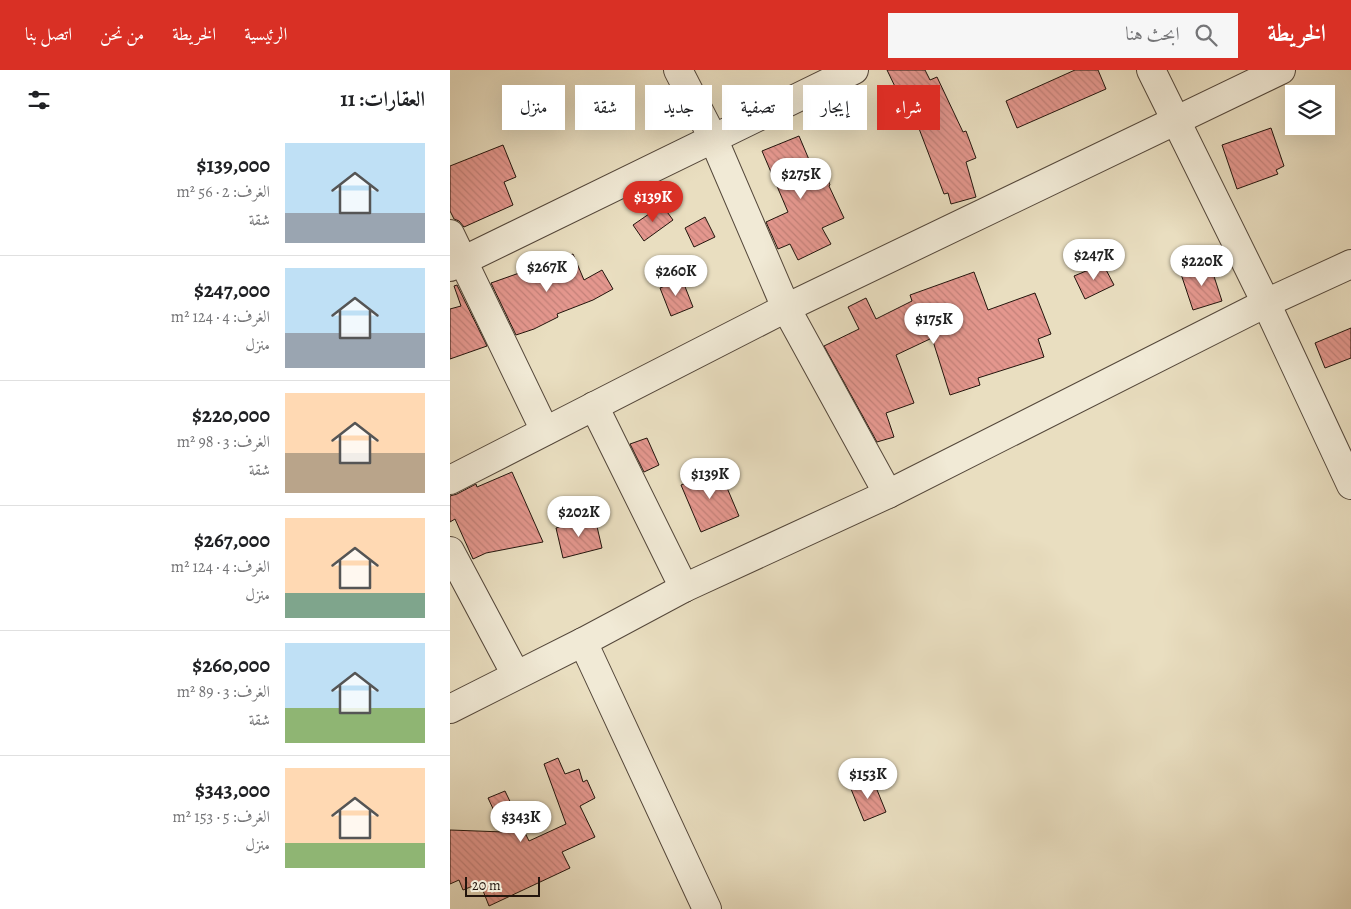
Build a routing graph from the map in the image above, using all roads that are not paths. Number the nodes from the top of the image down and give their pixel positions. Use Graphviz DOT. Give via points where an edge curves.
graph roads {
  1 [pos="678,70"];
  2 [pos="854,70"];
  3 [pos="1151,70"];
  4 [pos="1281,70"];
  5 [pos="1177,121"];
  6 [pos="713,138"];
  7 [pos="450,234"];
  8 [pos="456,263"];
  9 [pos="1351,264"];
  10 [pos="1266,304"];
  11 [pos="786,308"];
  12 [pos="594,406"];
  13 [pos="544,431"];
  14 [pos="450,480"];
  15 [pos="1351,485"];
  16 [pos="888,494"];
  17 [pos="450,552"];
  18 [pos="684,588"];
  19 [pos="583,642"];
  20 [pos="516,675"];
  21 [pos="450,709"];
  22 [pos="707,909"];
  1 -- 6 [label="street"];
  2 -- 6 [label="street"];
  3 -- 5 [label="street"];
  4 -- 5 [label="street"];
  5 -- 10 [label="street"];
  5 -- 11 [label="street"];
  6 -- 8 [label="street"];
  6 -- 11 [label="street"];
  7 -- 8 [label="street"];
  8 -- 13 [label="street"];
  9 -- 10 [label="street"];
  10 -- 15 [label="street"];
  10 -- 16 [label="street"];
  11 -- 12 [label="street"];
  11 -- 16 [label="street"];
  12 -- 13 [label="street"];
  12 -- 18 [label="street"];
  13 -- 14 [label="street"];
  16 -- 18 [label="street"];
  17 -- 20 [label="street"];
  18 -- 19 [label="street"];
  19 -- 20 [label="street"];
  19 -- 22 [label="street"];
  20 -- 21 [label="street"];
}
